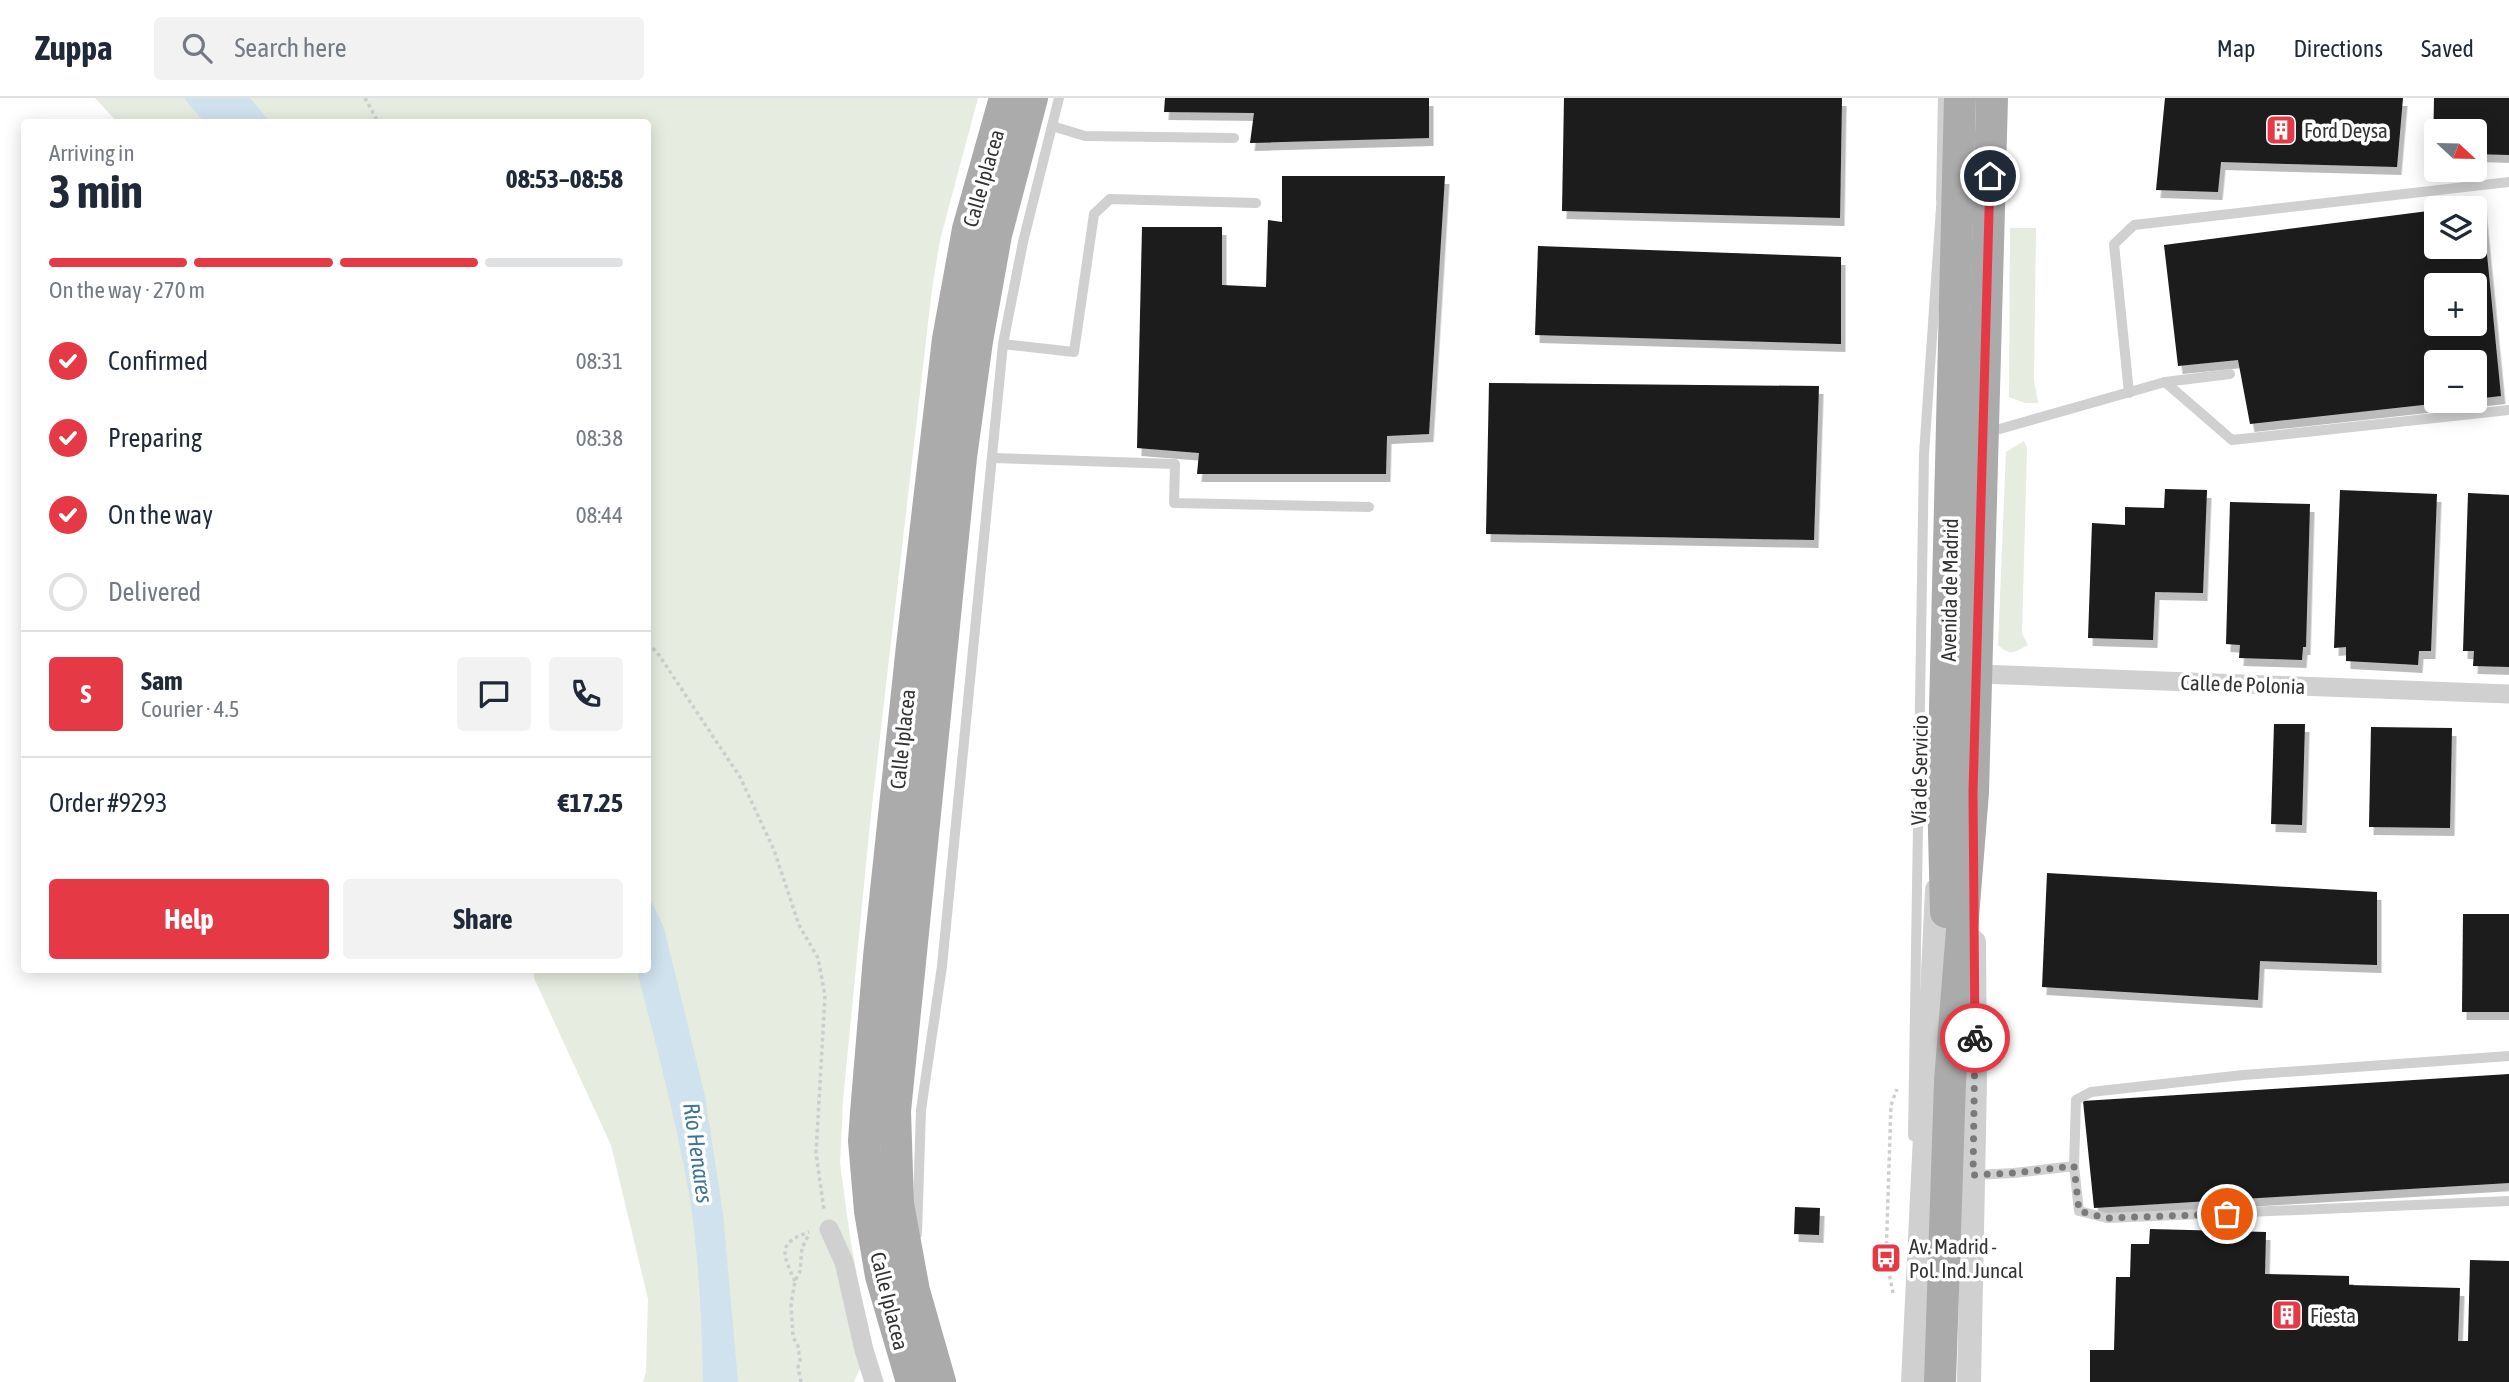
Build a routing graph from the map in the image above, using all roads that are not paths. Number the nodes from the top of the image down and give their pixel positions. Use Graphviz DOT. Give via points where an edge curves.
graph roads {
  1 [pos="1005,98"];
  2 [pos="1032,98"];
  3 [pos="1059,98"];
  4 [pos="1943,98"];
  5 [pos="1950,98"];
  6 [pos="1960,98"];
  7 [pos="1992,98"];
  8 [pos="1052,126"];
  9 [pos="1234,138"];
  10 [pos="2509,182"];
  11 [pos="1256,203"];
  12 [pos="1940,219"];
  13 [pos="1003,344"];
  14 [pos="2230,374"];
  15 [pos="2165,382"];
  16 [pos="2129,393"];
  17 [pos="2509,410"];
  18 [pos="1982,434"];
  19 [pos="992,458"];
  20 [pos="1369,507"];
  21 [pos="1978,674"];
  22 [pos="2509,694"];
  23 [pos="1958,792"];
  24 [pos="2509,1056"];
  25 [pos="2074,1166"];
  26 [pos="1973,1175"];
  27 [pos="2509,1201"];
  28 [pos="825,1221"];
  29 [pos="914,1291"];
  30 [pos="1915,1322"];
  31 [pos="1971,1327"];
  32 [pos="874,1382"];
  33 [pos="912,1382"];
  34 [pos="940,1382"];
  35 [pos="1913,1382"];
  36 [pos="1940,1382"];
  37 [pos="1969,1382"];
  38 [pos="1979,1382"];
  1 -- 33 [label="main road, Calle Iplacea" via="968,229 948,339 909,673 866,1112 870,1211 881,1276"];
  2 -- 29 [label="main road, Calle Iplacea" via="996,235 973,366 895,1111 898,1204"];
  3 -- 8 [label="lane"];
  4 -- 12 [label="lane, Vía de Servicio"];
  5 -- 12 [label="lane, Vía de Servicio"];
  6 -- 23 [label="main road, Avenida de Madrid"];
  7 -- 18 [label="main road, Avenida de Madrid"];
  8 -- 9 [label="lane" via="1085,136"];
  8 -- 13 [label="lane"];
  10 -- 16 [label="lane" via="2134,225 2114,244"];
  11 -- 13 [label="lane" via="1111,199 1094,214 1074,352"];
  12 -- 30 [label="lane, Vía de Servicio" via="1924,454 1913,1066 1911,1260"];
  13 -- 19 [label="lane"];
  14 -- 15 [label="lane"];
  15 -- 16 [label="lane"];
  15 -- 17 [label="lane" via="2232,440"];
  16 -- 18 [label="lane"];
  18 -- 21 [label="main road, Avenida de Madrid"];
  19 -- 20 [label="lane" via="1175,464 1174,503"];
  19 -- 29 [label="lane" via="942,966 921,1110"];
  21 -- 22 [label="street, Calle de Polonia"];
  21 -- 23 [label="main road, Avenida de Madrid"];
  23 -- 26 [label="street"];
  23 -- 30 [label="street" via="1927,1080"];
  23 -- 36 [label="main road, Avenida de Madrid"];
  24 -- 25 [label="lane" via="2242,1075 2091,1092 2076,1100"];
  25 -- 26 [label="lane"];
  25 -- 27 [label="lane" via="2079,1211 2106,1218"];
  26 -- 31 [label="street"];
  28 -- 32 [label="street" via="844,1262"];
  29 -- 34 [label="main road, Calle Iplacea"];
  30 -- 35 [label="street"];
  31 -- 37 [label="street"];
  31 -- 38 [label="lane"];
}
